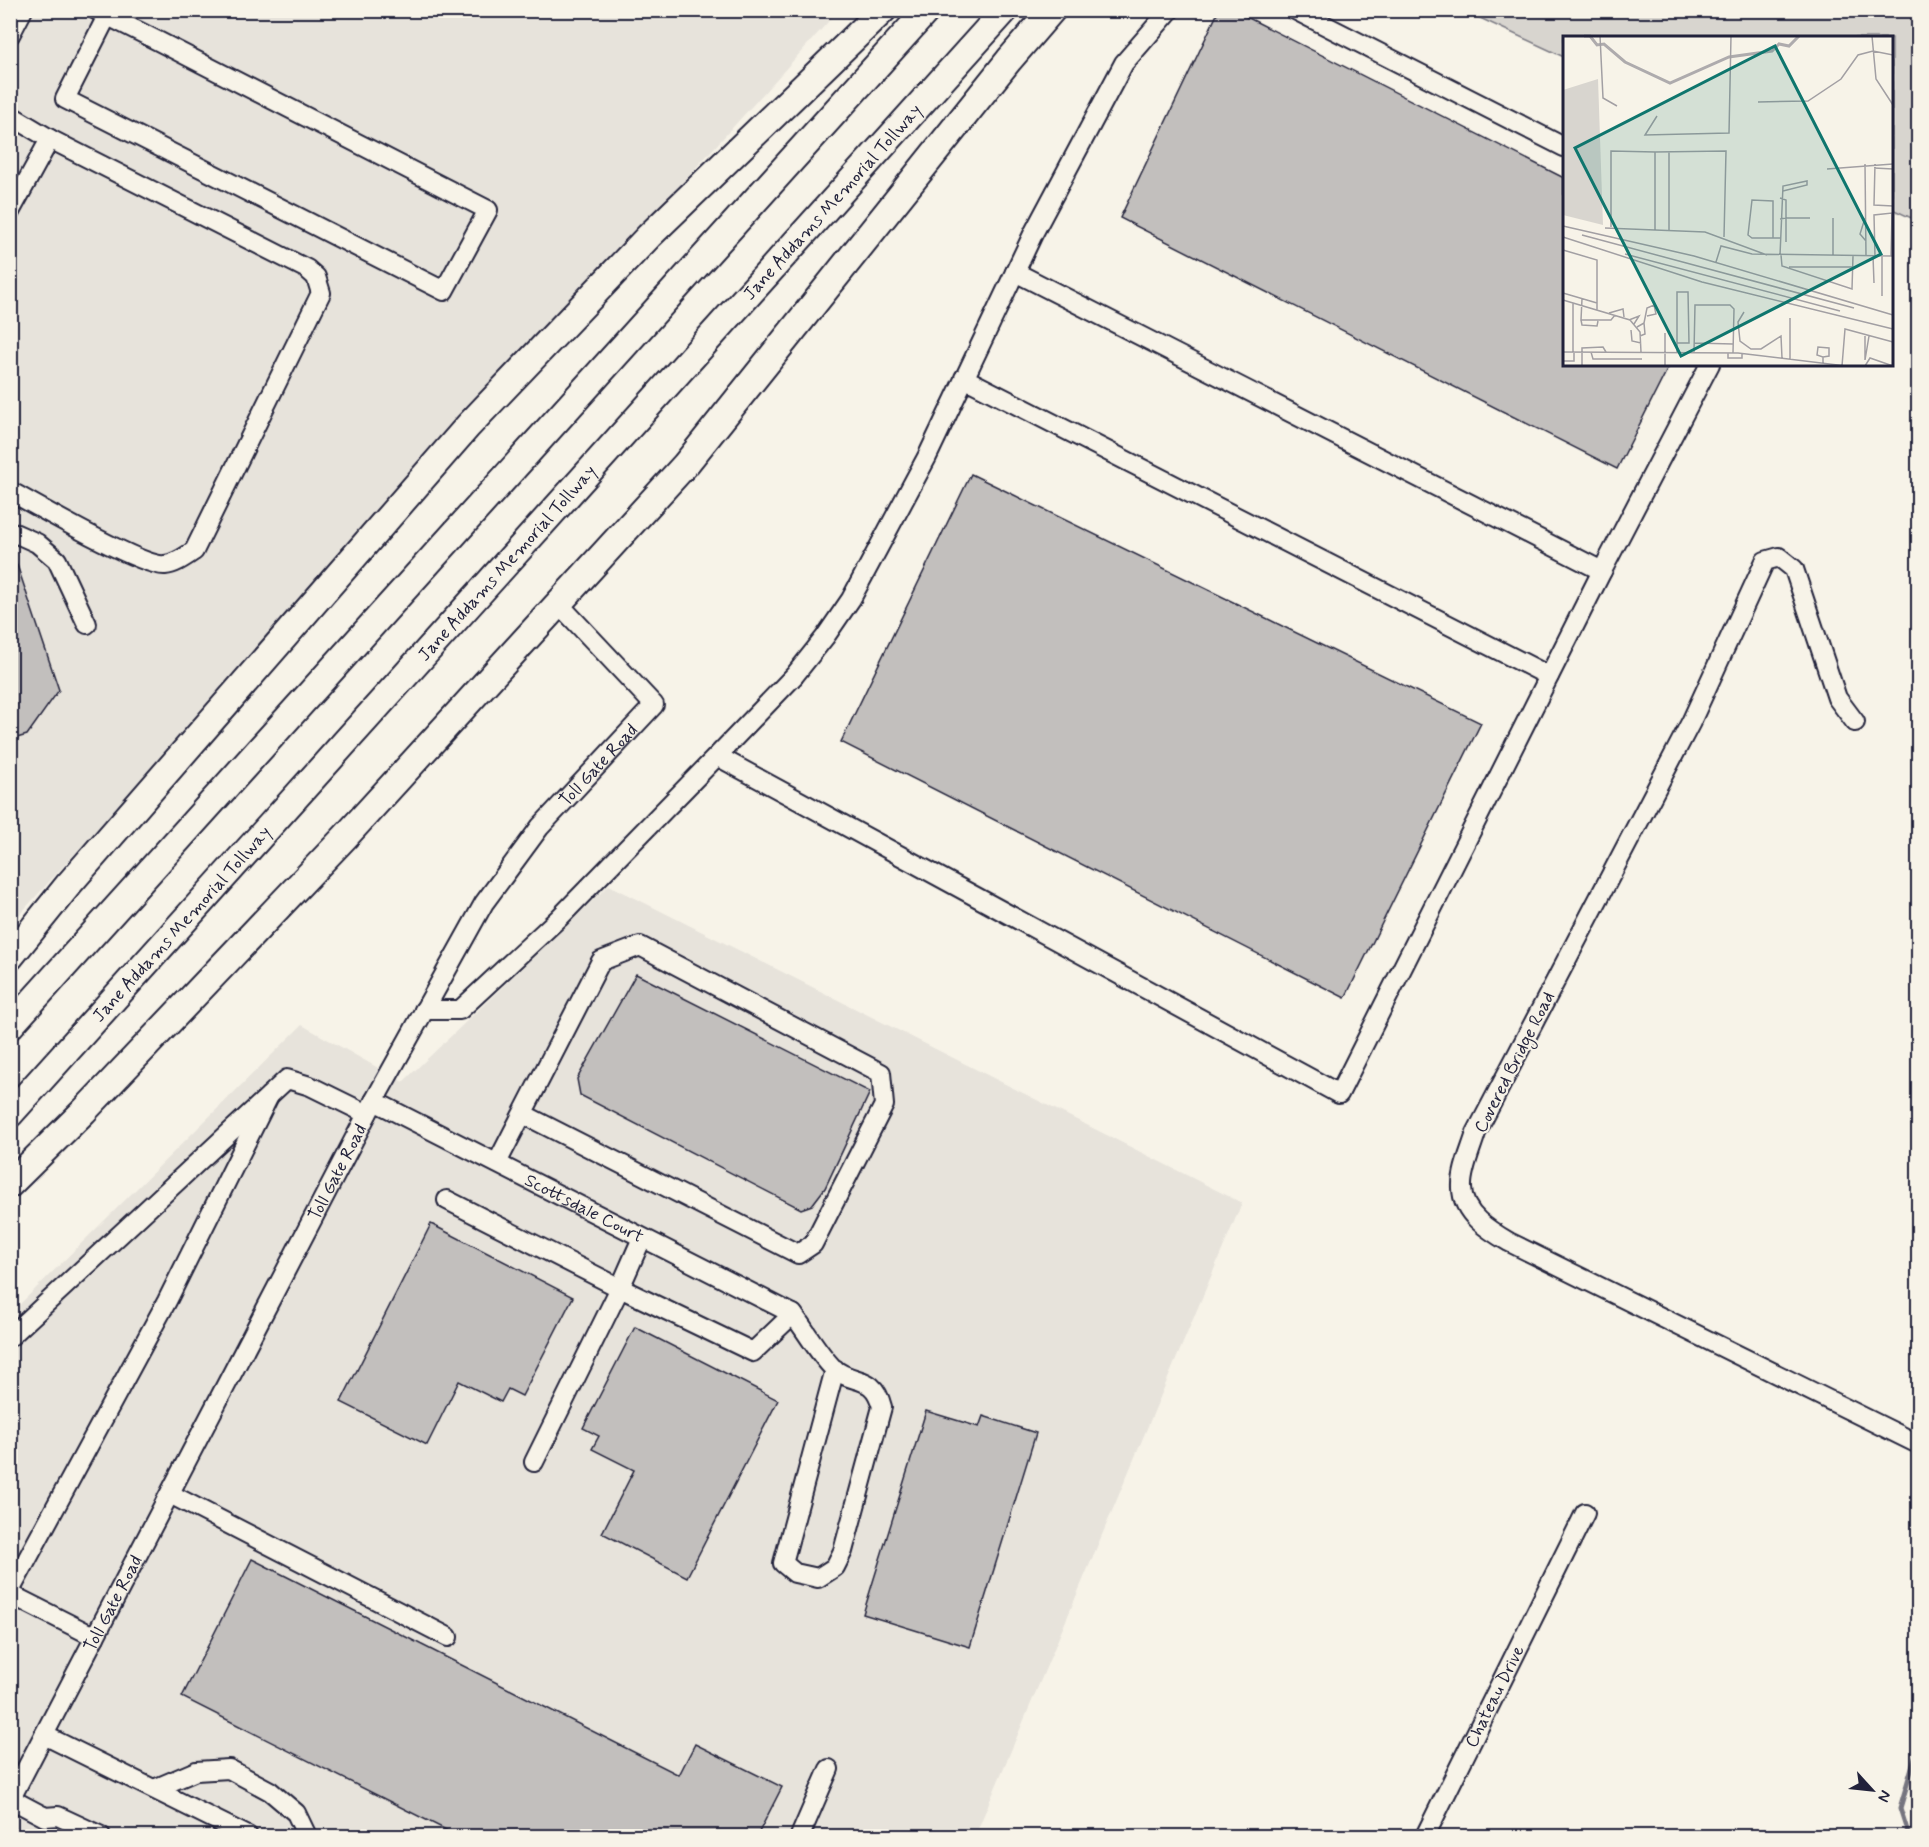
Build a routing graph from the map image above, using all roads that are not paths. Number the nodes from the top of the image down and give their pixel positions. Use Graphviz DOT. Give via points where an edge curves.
graph roads {
  1 [pos="23,10"];
  2 [pos="883,10"];
  3 [pos="927,10"];
  4 [pos="1005,10"];
  5 [pos="1052,10"];
  6 [pos="1170,10"];
  7 [pos="1295,10"];
  8 [pos="101,13"];
  9 [pos="10,35"];
  10 [pos="10,115"];
  11 [pos="50,139"];
  12 [pos="1563,146"];
  13 [pos="10,212"];
  14 [pos="1015,272"];
  15 [pos="1709,366"];
  16 [pos="964,378"];
  17 [pos="10,491"];
  18 [pos="10,531"];
  19 [pos="1602,571"];
  20 [pos="558,603"];
  21 [pos="87,624"];
  22 [pos="1549,676"];
  23 [pos="1855,722"];
  24 [pos="717,756"];
  25 [pos="10,957"];
  26 [pos="424,1010"];
  27 [pos="10,1026"];
  28 [pos="269,1096"];
  29 [pos="371,1108"];
  30 [pos="10,1114"];
  31 [pos="523,1114"];
  32 [pos="497,1163"];
  33 [pos="10,1184"];
  34 [pos="447,1200"];
  35 [pos="642,1238"];
  36 [pos="620,1288"];
  37 [pos="793,1314"];
  38 [pos="10,1336"];
  39 [pos="835,1369"];
  40 [pos="1918,1444"];
  41 [pos="534,1462"];
  42 [pos="170,1494"];
  43 [pos="1585,1513"];
  44 [pos="10,1593"];
  45 [pos="95,1637"];
  46 [pos="448,1637"];
  47 [pos="44,1735"];
  48 [pos="829,1769"];
  49 [pos="154,1789"];
  50 [pos="12,1792"];
  51 [pos="101,1836"];
  52 [pos="248,1836"];
  53 [pos="307,1836"];
  54 [pos="800,1836"];
  55 [pos="1425,1836"];
  1 -- 9 [label="street"];
  2 -- 25 [label="highway" via="649,236 468,426 69,884"];
  3 -- 27 [label="highway"];
  4 -- 30 [label="highway, Jane Addams Memorial Tollway"];
  5 -- 20 [label="highway" via="685,465"];
  6 -- 14 [label="street" via="1124,63"];
  7 -- 12 [label="street"];
  8 -- 8 [label="street" via="488,210 444,291 65,99"];
  10 -- 11 [label="street"];
  11 -- 13 [label="street"];
  11 -- 17 [label="street" via="307,269 316,277 321,294 194,551 164,566 151,563"];
  14 -- 16 [label="street"];
  14 -- 19 [label="street"];
  15 -- 19 [label="street"];
  16 -- 22 [label="street"];
  16 -- 24 [label="street" via="927,457 850,598 794,676"];
  18 -- 21 [label="street" via="37,543 57,560"];
  19 -- 22 [label="street"];
  20 -- 26 [label="street, Toll Gate Road" via="654,705 540,827 484,903"];
  20 -- 33 [label="highway" via="336,846"];
  22 -- 24 [label="street" via="1339,1094"];
  23 -- 40 [label="street, Covered Bridge Road" via="1837,698 1794,569 1779,557 1765,561 1691,722 1476,1133 1461,1189 1469,1210 1509,1242"];
  24 -- 26 [label="street" via="559,918 460,1010"];
  26 -- 29 [label="street, Toll Gate Road"];
  28 -- 29 [label="street, Scottsdale Court" via="287,1079"];
  28 -- 38 [label="street"];
  28 -- 44 [label="street" via="167,1301"];
  29 -- 32 [label="street, Scottsdale Court"];
  29 -- 42 [label="street, Toll Gate Road"];
  31 -- 31 [label="street" via="601,961 640,946 881,1073 884,1105 813,1244 798,1254"];
  31 -- 32 [label="street"];
  32 -- 35 [label="street, Scottsdale Court"];
  34 -- 36 [label="street"];
  35 -- 36 [label="street"];
  35 -- 37 [label="street, Scottsdale Court"];
  36 -- 37 [label="street" via="753,1352"];
  36 -- 41 [label="street"];
  37 -- 39 [label="street"];
  39 -- 39 [label="street" via="869,1382 882,1407 843,1551 835,1567 818,1578 795,1574 783,1563"];
  42 -- 45 [label="street, Toll Gate Road"];
  42 -- 46 [label="street"];
  43 -- 55 [label="street, Chateau Drive"];
  44 -- 45 [label="street"];
  45 -- 47 [label="street, Toll Gate Road"];
  47 -- 49 [label="street"];
  47 -- 50 [label="street, Toll Gate Road"];
  48 -- 54 [label="street"];
  49 -- 52 [label="street"];
  49 -- 53 [label="street" via="196,1771 229,1769 270,1791 296,1813"];
  50 -- 51 [label="street" via="45,1817 58,1816"];
}
